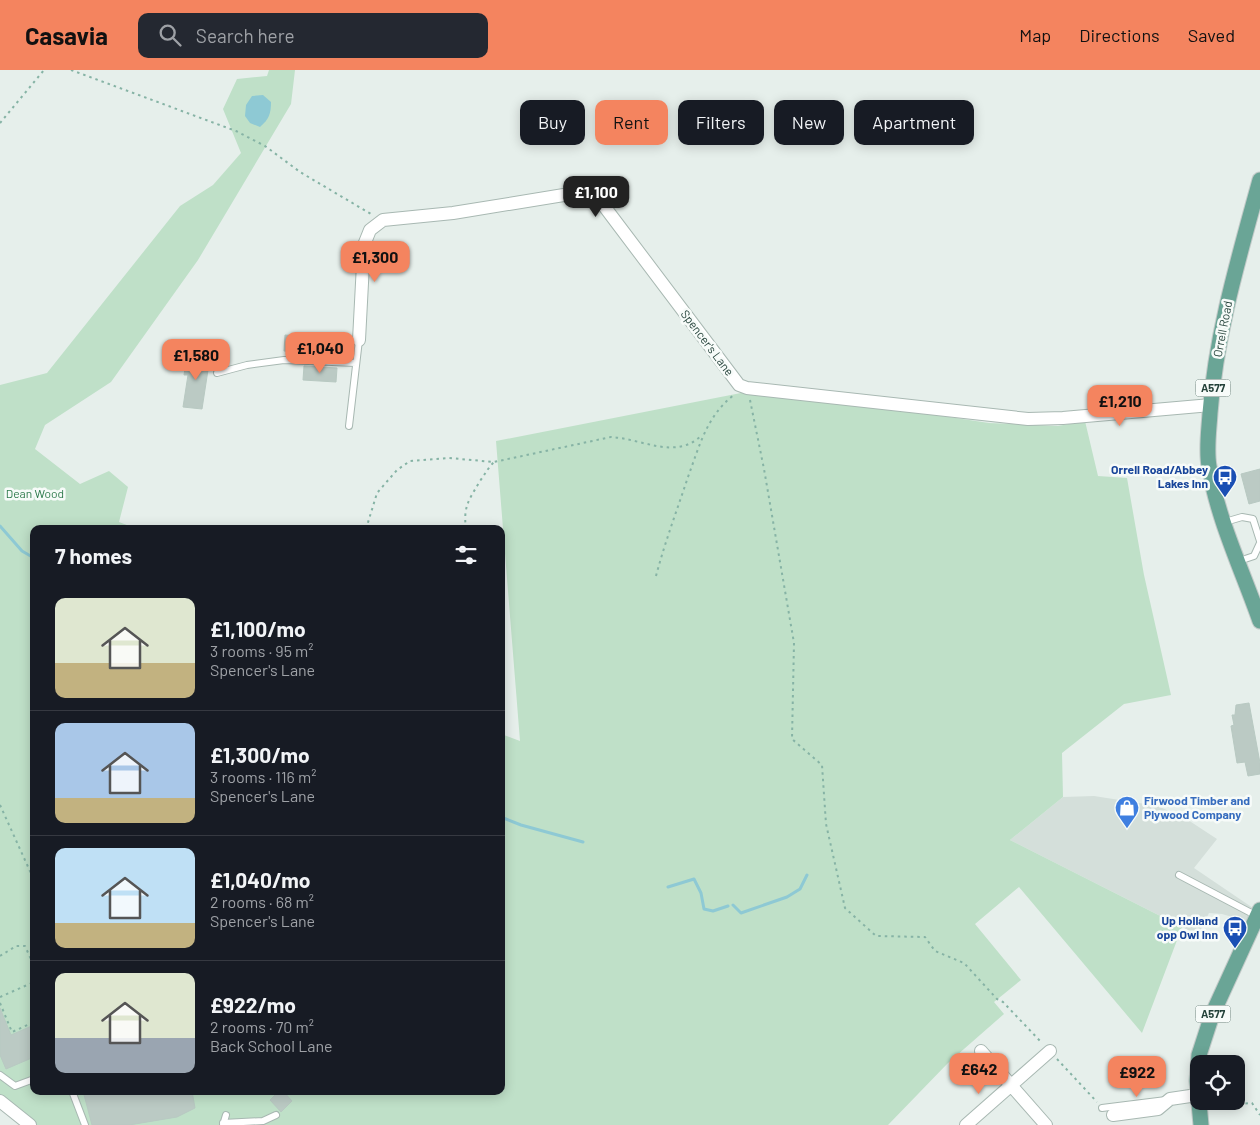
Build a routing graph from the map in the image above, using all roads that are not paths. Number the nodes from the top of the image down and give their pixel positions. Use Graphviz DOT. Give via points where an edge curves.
graph roads {
  1 [pos="1260,180"];
  2 [pos="359,340"];
  3 [pos="356,363"];
  4 [pos="217,373"];
  5 [pos="1211,404"];
  6 [pos="349,426"];
  7 [pos="1224,522"];
  8 [pos="1260,542"];
  9 [pos="1239,561"];
  10 [pos="1260,621"];
  11 [pos="1179,875"];
  12 [pos="1258,913"];
  13 [pos="981,1051"];
  14 [pos="1050,1051"];
  15 [pos="1199,1055"];
  16 [pos="0,1075"];
  17 [pos="30,1080"];
  18 [pos="1011,1086"];
  19 [pos="74,1095"];
  20 [pos="1170,1099"];
  21 [pos="0,1101"];
  22 [pos="1190,1101"];
  23 [pos="1102,1108"];
  24 [pos="1199,1110"];
  25 [pos="226,1115"];
  26 [pos="276,1115"];
  27 [pos="1113,1115"];
  28 [pos="223,1124"];
  29 [pos="30,1125"];
  30 [pos="85,1125"];
  31 [pos="966,1125"];
  32 [pos="1046,1125"];
  33 [pos="1201,1125"];
  1 -- 5 [label="main road, Orrell Road / A577" via="1219,337"];
  2 -- 3 [label="lane"];
  2 -- 5 [label="street, Spencer's Lane" via="364,245 370,230 382,220 453,213 582,192 598,198 739,385 1028,419"];
  3 -- 4 [label="lane" via="284,360"];
  3 -- 6 [label="lane"];
  5 -- 7 [label="main road, Orrell Road / A577" via="1209,465"];
  7 -- 8 [label="lane" via="1242,517 1253,519"];
  7 -- 9 [label="main road, Orrell Road / A577"];
  8 -- 9 [label="lane" via="1254,556"];
  9 -- 10 [label="main road, Orrell Road / A577"];
  11 -- 12 [label="lane"];
  12 -- 15 [label="main road, A577" via="1212,1015"];
  13 -- 18 [label="street"];
  14 -- 18 [label="street"];
  16 -- 17 [label="lane" via="15,1086"];
  18 -- 31 [label="street"];
  18 -- 32 [label="street"];
  19 -- 30 [label="lane"];
  20 -- 22 [label="street"];
  20 -- 23 [label="lane"];
  20 -- 27 [label="street" via="1158,1108"];
  21 -- 29 [label="street"];
  24 -- 33 [label="main road, A577"];
  25 -- 28 [label="lane"];
  26 -- 28 [label="lane" via="263,1121"];
}
